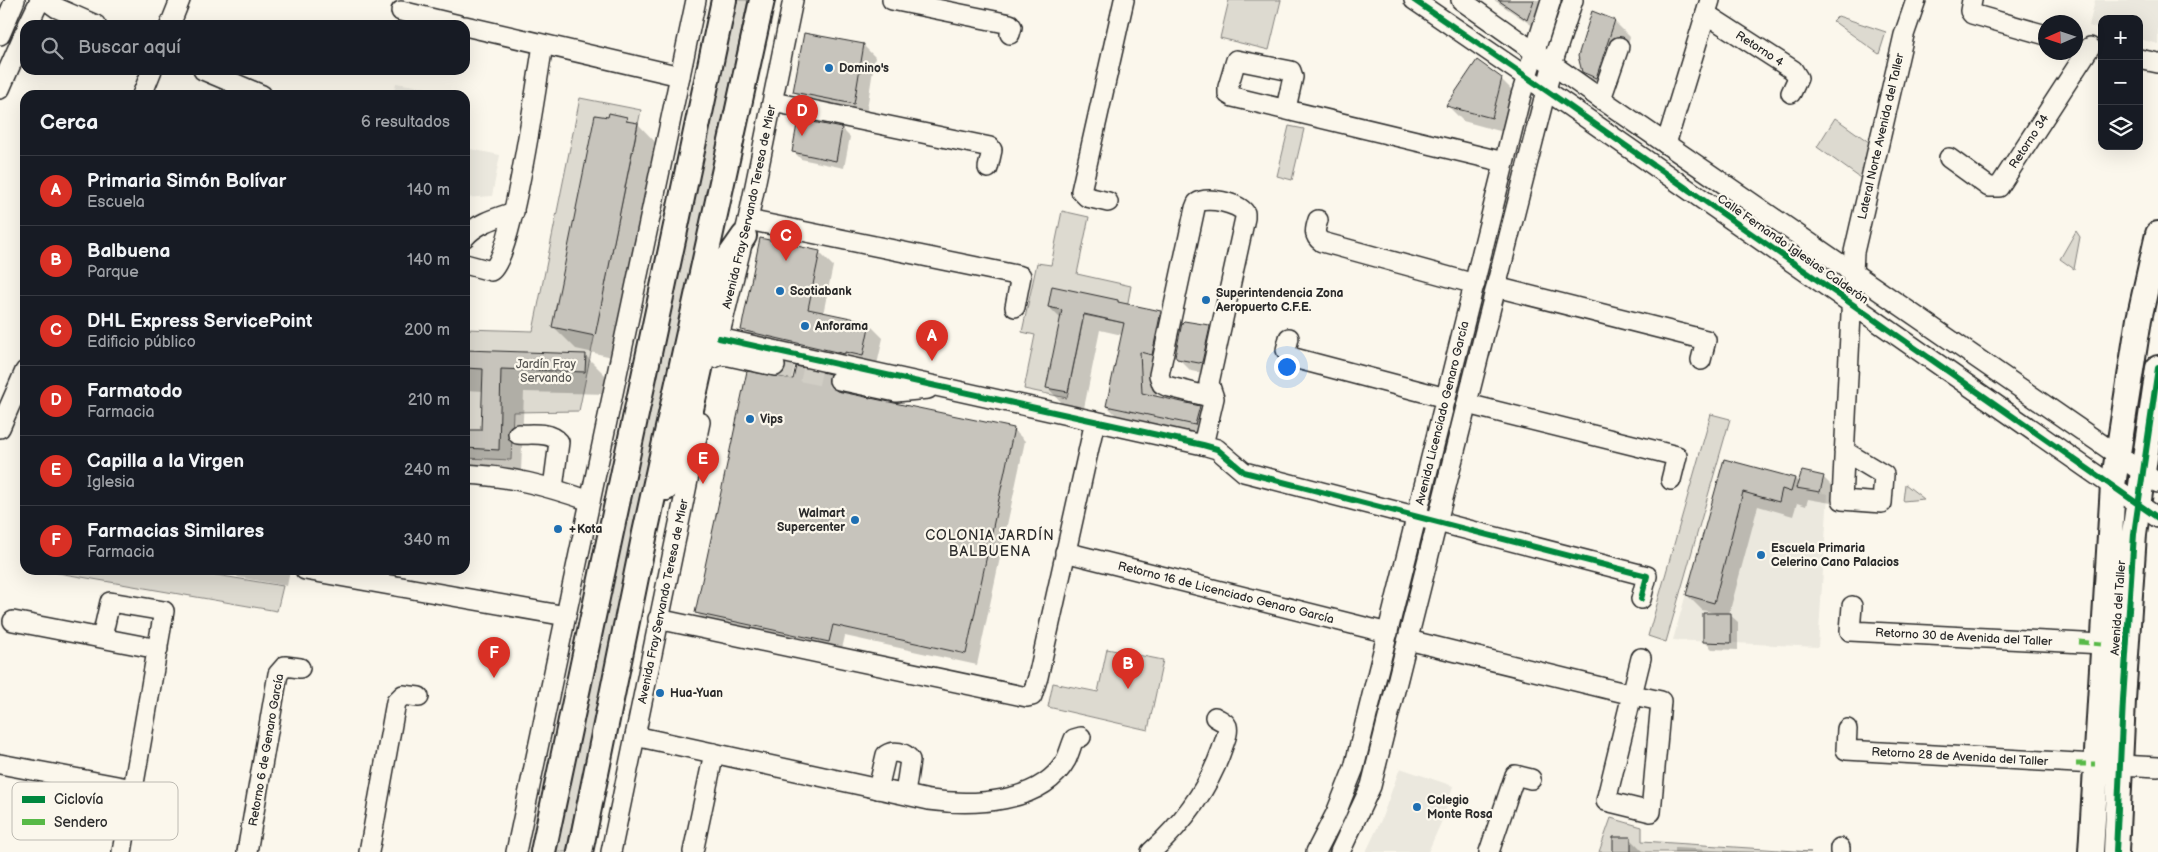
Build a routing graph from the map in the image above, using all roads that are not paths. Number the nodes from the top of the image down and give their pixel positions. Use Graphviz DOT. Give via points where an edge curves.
graph roads {
  1 [pos="46,0"];
  2 [pos="180,0"];
  3 [pos="696,0"];
  4 [pos="724,0"];
  5 [pos="762,0"];
  6 [pos="793,0"];
  7 [pos="892,0"];
  8 [pos="1124,0"];
  9 [pos="1414,0"];
  10 [pos="1461,0"];
  11 [pos="1551,0"];
  12 [pos="1573,0"];
  13 [pos="1916,0"];
  14 [pos="1972,0"];
  15 [pos="13,1"];
  16 [pos="1708,7"];
  17 [pos="400,11"];
  18 [pos="31,18"];
  19 [pos="85,20"];
  20 [pos="172,20"];
  21 [pos="438,20"];
  22 [pos="470,27"];
  23 [pos="2038,33"];
  24 [pos="1010,34"];
  25 [pos="0,36"];
  26 [pos="20,43"];
  27 [pos="544,45"];
  28 [pos="2089,46"];
  29 [pos="1619,47"];
  30 [pos="1534,50"];
  31 [pos="2143,60"];
  32 [pos="2158,63"];
  33 [pos="1553,65"];
  34 [pos="150,75"];
  35 [pos="215,75"];
  36 [pos="680,76"];
  37 [pos="1526,76"];
  38 [pos="0,89"];
  39 [pos="144,90"];
  40 [pos="250,90"];
  41 [pos="1548,91"];
  42 [pos="1791,93"];
  43 [pos="1601,99"];
  44 [pos="773,102"];
  45 [pos="1286,108"];
  46 [pos="1666,144"];
  47 [pos="1949,158"];
  48 [pos="1504,162"];
  49 [pos="988,168"];
  50 [pos="1108,202"];
  51 [pos="514,212"];
  52 [pos="1318,220"];
  53 [pos="746,228"];
  54 [pos="470,232"];
  55 [pos="2158,234"];
  56 [pos="470,265"];
  57 [pos="1854,273"];
  58 [pos="1475,284"];
  59 [pos="1496,288"];
  60 [pos="1851,304"];
  61 [pos="1016,307"];
  62 [pos="720,338"];
  63 [pos="1288,338"];
  64 [pos="714,358"];
  65 [pos="1701,360"];
  66 [pos="775,366"];
  67 [pos="2158,368"];
  68 [pos="839,380"];
  69 [pos="20,382"];
  70 [pos="944,388"];
  71 [pos="1214,398"];
  72 [pos="1446,398"];
  73 [pos="1467,404"];
  74 [pos="1095,421"];
  75 [pos="0,428"];
  76 [pos="518,434"];
  77 [pos="1203,445"];
  78 [pos="1844,451"];
  79 [pos="2117,455"];
  80 [pos="470,474"];
  81 [pos="2150,478"];
  82 [pos="1671,480"];
  83 [pos="2113,485"];
  84 [pos="553,488"];
  85 [pos="590,501"];
  86 [pos="2138,504"];
  87 [pos="1415,517"];
  88 [pos="2158,518"];
  89 [pos="1437,521"];
  90 [pos="645,533"];
  91 [pos="1065,552"];
  92 [pos="333,575"];
  93 [pos="1641,599"];
  94 [pos="1852,606"];
  95 [pos="566,616"];
  96 [pos="658,619"];
  97 [pos="13,621"];
  98 [pos="1388,633"];
  99 [pos="102,637"];
  100 [pos="1408,640"];
  101 [pos="2102,644"];
  102 [pos="158,650"];
  103 [pos="1641,658"];
  104 [pos="300,668"];
  105 [pos="1633,695"];
  106 [pos="419,697"];
  107 [pos="1215,717"];
  108 [pos="1847,729"];
  109 [pos="635,736"];
  110 [pos="1081,737"];
  111 [pos="1362,740"];
  112 [pos="1382,745"];
  113 [pos="714,753"];
  114 [pos="0,764"];
  115 [pos="2095,764"];
  116 [pos="2120,765"];
  117 [pos="2158,767"];
  118 [pos="1531,779"];
  119 [pos="95,782"];
  120 [pos="133,782"];
  121 [pos="878,788"];
  122 [pos="906,794"];
  123 [pos="247,852"];
  124 [pos="369,852"];
  125 [pos="516,852"];
  126 [pos="543,852"];
  127 [pos="580,852"];
  128 [pos="611,852"];
  129 [pos="693,852"];
  130 [pos="1151,852"];
  131 [pos="1316,852"];
  132 [pos="1340,852"];
  133 [pos="1489,852"];
  134 [pos="2091,852"];
  135 [pos="2116,852"];
  1 -- 19 [label="street"];
  2 -- 20 [label="street"];
  3 -- 36 [label="street"];
  4 -- 126 [label="main road"];
  5 -- 90 [label="main road"];
  6 -- 44 [label="street, Avenida Fray Servando Teresa de Mier"];
  7 -- 24 [label="street" via="1010,24"];
  8 -- 50 [label="street" via="1081,191 1087,197"];
  9 -- 37 [label="street, Calle Fernando Iglesias Calderón"];
  10 -- 30 [label="street, Calle Fernando Iglesias Calderón"];
  11 -- 30 [label="street, Avenida Licenciado Genaro García"];
  12 -- 33 [label="street, Avenida Licenciado Genaro García"];
  13 -- 57 [label="street, Lateral Norte Avenida del Taller" via="1904,35 1854,252"];
  14 -- 23 [label="street" via="1972,14"];
  15 -- 18 [label="street"];
  15 -- 25 [label="street"];
  16 -- 42 [label="street, Retorno 4" via="1793,70 1798,78"];
  16 -- 46 [label="street"];
  17 -- 21 [label="street"];
  22 -- 27 [label="street"];
  26 -- 38 [label="street"];
  27 -- 36 [label="street"];
  27 -- 51 [label="street"];
  28 -- 47 [label="street, Retorno 34" via="1999,187 1989,187"];
  29 -- 43 [label="street"];
  30 -- 33 [label="street, Calle Fernando Iglesias Calderón"];
  30 -- 37 [label="street, Avenida Licenciado Genaro García"];
  31 -- 32 [label="street"];
  33 -- 41 [label="street, Avenida Licenciado Genaro García"];
  33 -- 43 [label="street, Calle Fernando Iglesias Calderón"];
  34 -- 39 [label="street"];
  35 -- 40 [label="street"];
  36 -- 85 [label="street"];
  37 -- 41 [label="street, Calle Fernando Iglesias Calderón"];
  37 -- 48 [label="street, Avenida Licenciado Genaro García"];
  41 -- 59 [label="street, Avenida Licenciado Genaro García"];
  41 -- 60 [label="street, Calle Fernando Iglesias Calderón"];
  43 -- 46 [label="street, Calle Fernando Iglesias Calderón"];
  44 -- 49 [label="street" via="990,147"];
  44 -- 53 [label="street, Avenida Fray Servando Teresa de Mier"];
  45 -- 48 [label="street"];
  46 -- 57 [label="street, Calle Fernando Iglesias Calderón"];
  48 -- 58 [label="street, Avenida Licenciado Genaro García"];
  51 -- 54 [label="street"];
  51 -- 56 [label="street" via="496,267 491,270"];
  52 -- 58 [label="street" via="1315,234 1322,242"];
  53 -- 61 [label="street" via="1021,276"];
  53 -- 62 [label="street, Avenida Fray Servando Teresa de Mier"];
  53 -- 90 [label="main road" via="723,266 681,454"];
  55 -- 79 [label="main road, Avenida del Taller" via="2139,319"];
  57 -- 60 [label="street, Lateral Norte Avenida del Taller"];
  57 -- 79 [label="street, Calle Fernando Iglesias Calderón"];
  58 -- 72 [label="street, Avenida Licenciado Genaro García"];
  59 -- 65 [label="street" via="1706,340"];
  59 -- 73 [label="street, Avenida Licenciado Genaro García"];
  60 -- 78 [label="street, Lateral Norte Avenida del Taller"];
  60 -- 83 [label="street, Calle Fernando Iglesias Calderón"];
  62 -- 64 [label="street, Avenida Fray Servando Teresa de Mier"];
  62 -- 70 [label="street"];
  63 -- 72 [label="street" via="1286,350 1294,358"];
  64 -- 66 [label="street" via="721,355"];
  64 -- 96 [label="street, Avenida Fray Servando Teresa de Mier"];
  67 -- 81 [label="main road, Avenida del Taller"];
  68 -- 70 [label="street" via="896,392"];
  69 -- 75 [label="street"];
  70 -- 74 [label="street"];
  71 -- 71 [label="street" via="1209,383 1245,213 1237,206 1206,200 1197,203 1195,208 1159,375 1166,386"];
  71 -- 77 [label="street"];
  72 -- 87 [label="street, Avenida Licenciado Genaro García"];
  73 -- 82 [label="street" via="1677,456"];
  73 -- 89 [label="street, Avenida Licenciado Genaro García"];
  74 -- 77 [label="street"];
  74 -- 91 [label="street"];
  76 -- 84 [label="street" via="550,436 559,442"];
  77 -- 87 [label="street" via="1217,449 1244,472"];
  79 -- 81 [label="street, Calle Fernando Iglesias Calderón"];
  79 -- 83 [label="main road, Avenida del Taller"];
  80 -- 84 [label="street" via="504,476"];
  81 -- 86 [label="main road, Avenida del Taller"];
  83 -- 86 [label="street, Calle Fernando Iglesias Calderón"];
  83 -- 101 [label="main road, Avenida del Taller"];
  84 -- 85 [label="street"];
  85 -- 95 [label="street"];
  86 -- 88 [label="street, Calle Fernando Iglesias Calderón"];
  86 -- 116 [label="main road, Avenida del Taller"];
  87 -- 89 [label="street"];
  87 -- 98 [label="street, Avenida Licenciado Genaro García"];
  89 -- 93 [label="street" via="1647,576"];
  89 -- 100 [label="street, Avenida Licenciado Genaro García"];
  90 -- 127 [label="main road"];
  91 -- 96 [label="street" via="1038,678 1032,696 1027,697"];
  91 -- 98 [label="street, Retorno 16 de Licenciado Genaro García"];
  92 -- 95 [label="street"];
  94 -- 101 [label="street, Retorno 30 de Avenida del Taller" via="1850,631"];
  95 -- 125 [label="street"];
  96 -- 109 [label="street, Avenida Fray Servando Teresa de Mier"];
  97 -- 99 [label="street"];
  98 -- 111 [label="street, Avenida Licenciado Genaro García"];
  99 -- 102 [label="street"];
  99 -- 102 [label="street" via="110,602 164,611"];
  100 -- 105 [label="street"];
  100 -- 112 [label="street, Avenida Licenciado Genaro García"];
  101 -- 115 [label="main road, Avenida del Taller"];
  102 -- 120 [label="street"];
  103 -- 105 [label="street"];
  104 -- 123 [label="street, Retorno 6 de Genaro García" via="284,666 278,674"];
  105 -- 105 [label="street" via="1606,801 1651,812 1661,701"];
  106 -- 124 [label="street" via="403,695 396,702"];
  107 -- 130 [label="street" via="1227,726 1216,767 1188,814"];
  108 -- 115 [label="street, Retorno 28 de Avenida del Taller" via="1846,750"];
  109 -- 113 [label="street"];
  109 -- 128 [label="street, Avenida Fray Servando Teresa de Mier"];
  110 -- 122 [label="street" via="1074,739 1066,760 1053,777 1016,796 970,804"];
  111 -- 112 [label="street"];
  111 -- 131 [label="street, Avenida Licenciado Genaro García" via="1351,777"];
  112 -- 132 [label="street, Avenida Licenciado Genaro García" via="1371,786"];
  113 -- 121 [label="street"];
  113 -- 129 [label="street"];
  114 -- 119 [label="street"];
  115 -- 134 [label="main road, Avenida del Taller"];
  116 -- 117 [label="street"];
  116 -- 135 [label="main road, Avenida del Taller"];
  118 -- 133 [label="street" via="1515,775"];
  121 -- 122 [label="street"];
  121 -- 122 [label="street" via="886,755 896,752 910,760"];
}
